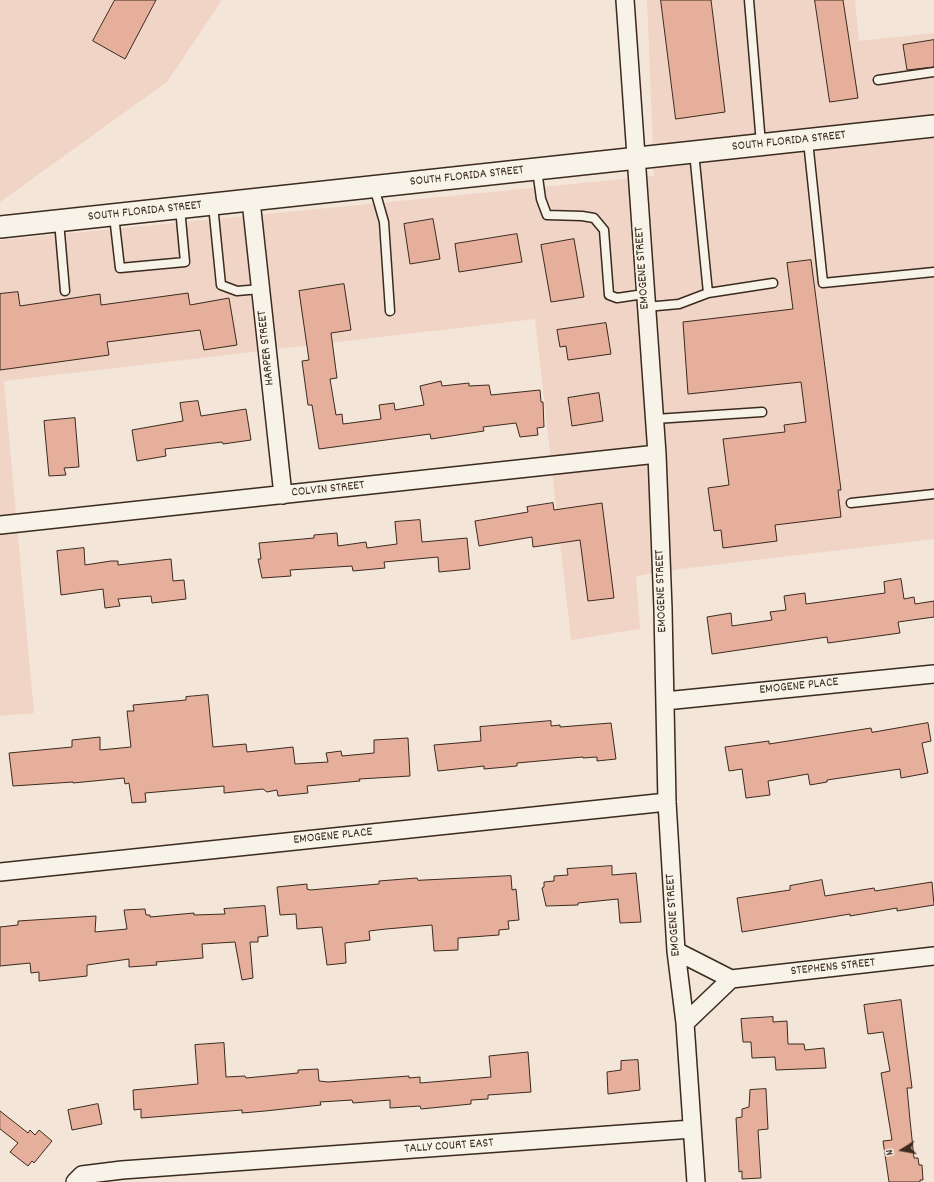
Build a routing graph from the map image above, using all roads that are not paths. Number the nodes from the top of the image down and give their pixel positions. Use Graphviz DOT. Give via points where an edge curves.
graph roads {
  1 [pos="625,0"];
  2 [pos="749,0"];
  3 [pos="934,72"];
  4 [pos="878,80"];
  5 [pos="934,126"];
  6 [pos="808,140"];
  7 [pos="761,145"];
  8 [pos="694,152"];
  9 [pos="635,159"];
  10 [pos="537,170"];
  11 [pos="374,187"];
  12 [pos="250,201"];
  13 [pos="212,204"];
  14 [pos="180,208"];
  15 [pos="114,215"];
  16 [pos="59,220"];
  17 [pos="0,227"];
  18 [pos="934,272"];
  19 [pos="773,284"];
  20 [pos="260,289"];
  21 [pos="65,290"];
  22 [pos="708,293"];
  23 [pos="645,300"];
  24 [pos="390,311"];
  25 [pos="762,412"];
  26 [pos="654,419"];
  27 [pos="657,454"];
  28 [pos="934,494"];
  29 [pos="283,495"];
  30 [pos="851,503"];
  31 [pos="0,524"];
  32 [pos="934,674"];
  33 [pos="665,701"];
  34 [pos="666,802"];
  35 [pos="0,872"];
  36 [pos="676,951"];
  37 [pos="934,956"];
  38 [pos="731,979"];
  39 [pos="684,1023"];
  40 [pos="692,1130"];
  41 [pos="75,1182"];
  42 [pos="696,1182"];
  1 -- 9 [label="street, EMOGENE STREET"];
  2 -- 7 [label="lane"];
  3 -- 4 [label="lane"];
  5 -- 6 [label="street, SOUTH FLORIDA STREET"];
  6 -- 7 [label="street, SOUTH FLORIDA STREET"];
  6 -- 18 [label="lane" via="823,283"];
  7 -- 8 [label="street, SOUTH FLORIDA STREET"];
  8 -- 9 [label="street, SOUTH FLORIDA STREET"];
  8 -- 22 [label="lane"];
  9 -- 10 [label="street, SOUTH FLORIDA STREET"];
  9 -- 23 [label="street, EMOGENE STREET"];
  10 -- 11 [label="street, SOUTH FLORIDA STREET"];
  10 -- 23 [label="lane" via="541,199 547,215 594,218 604,230 609,295"];
  11 -- 12 [label="street, SOUTH FLORIDA STREET"];
  11 -- 24 [label="lane" via="384,222"];
  12 -- 13 [label="street, SOUTH FLORIDA STREET"];
  12 -- 20 [label="street, HARPER STREET"];
  13 -- 14 [label="street, SOUTH FLORIDA STREET"];
  13 -- 20 [label="lane" via="221,285 237,291"];
  14 -- 15 [label="street, SOUTH FLORIDA STREET"];
  14 -- 15 [label="lane" via="184,262 120,268"];
  15 -- 16 [label="street, SOUTH FLORIDA STREET"];
  16 -- 17 [label="street, SOUTH FLORIDA STREET"];
  16 -- 21 [label="lane"];
  19 -- 22 [label="lane"];
  20 -- 29 [label="street, HARPER STREET"];
  22 -- 23 [label="lane" via="679,304"];
  23 -- 26 [label="street, EMOGENE STREET"];
  25 -- 26 [label="lane"];
  26 -- 27 [label="street, EMOGENE STREET"];
  27 -- 29 [label="street, COLVIN STREET"];
  27 -- 33 [label="street, EMOGENE STREET"];
  28 -- 30 [label="lane"];
  29 -- 31 [label="street, COLVIN STREET"];
  32 -- 33 [label="street, EMOGENE PLACE"];
  33 -- 34 [label="street, EMOGENE STREET"];
  34 -- 35 [label="street, EMOGENE PLACE"];
  34 -- 36 [label="street, EMOGENE STREET"];
  36 -- 38 [label="street"];
  36 -- 39 [label="street, EMOGENE STREET"];
  37 -- 38 [label="street, STEPHENS STREET"];
  38 -- 39 [label="street"];
  39 -- 40 [label="street, EMOGENE STREET"];
  40 -- 41 [label="street, TALLY COURT EAST" via="122,1170 82,1175"];
  40 -- 42 [label="street, EMOGENE STREET"];
}
